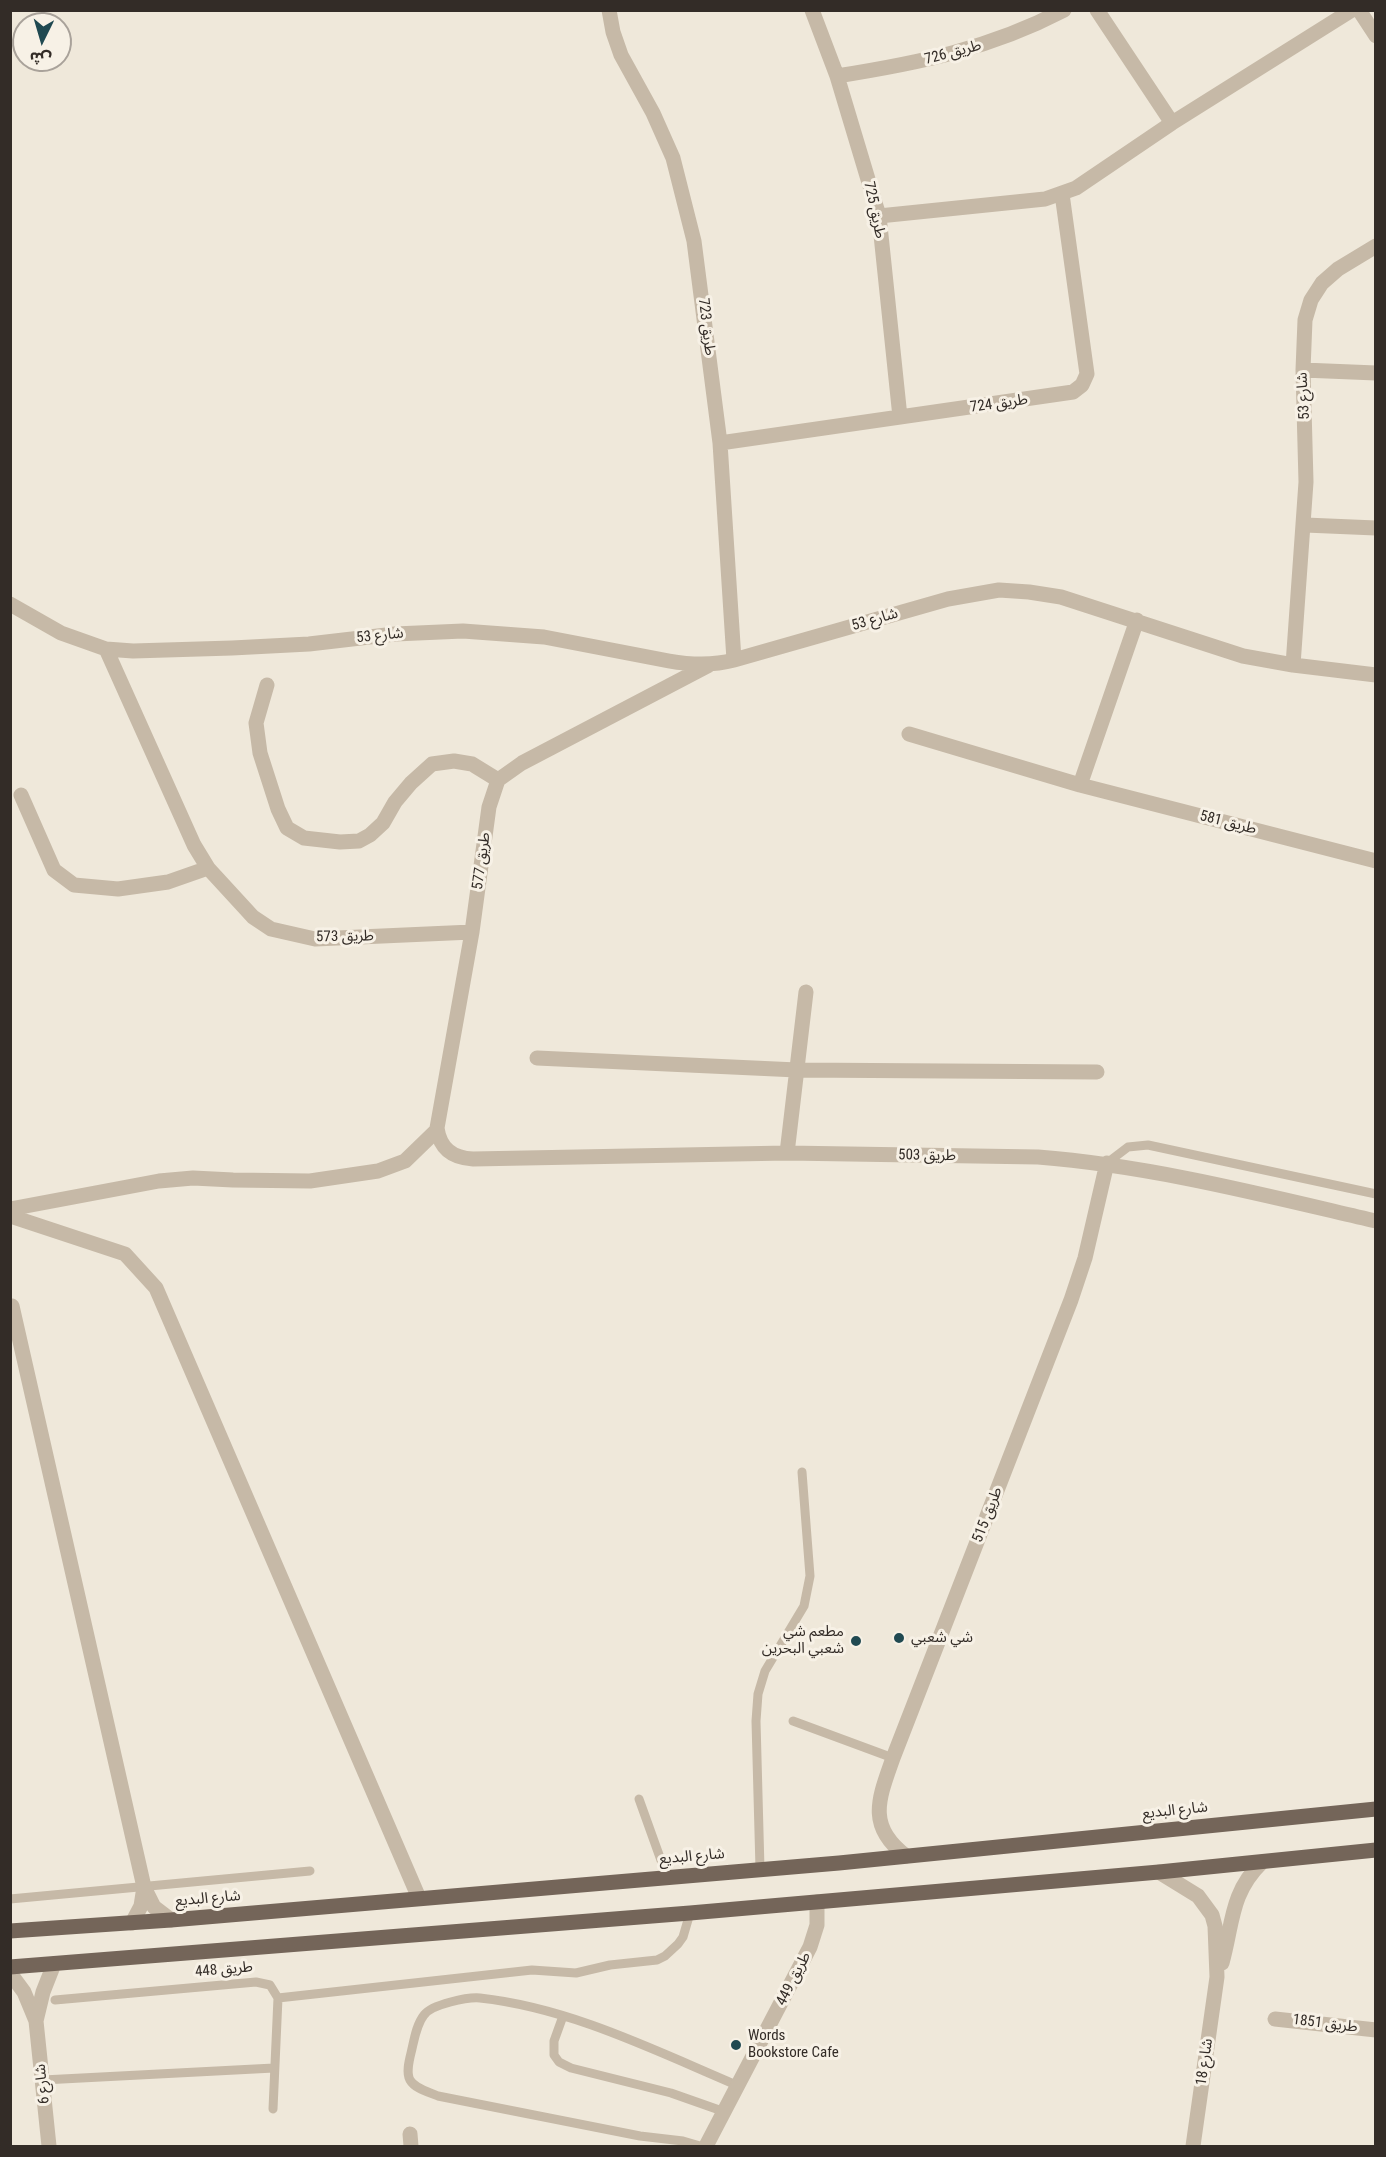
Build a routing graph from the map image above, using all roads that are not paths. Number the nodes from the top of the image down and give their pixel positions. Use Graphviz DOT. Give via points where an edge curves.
graph roads {
  1 [pos="609,10"];
  2 [pos="812,10"];
  3 [pos="1064,10"];
  4 [pos="1097,10"];
  5 [pos="1352,10"];
  6 [pos="1359,10"];
  7 [pos="1376,36"];
  8 [pos="837,76"];
  9 [pos="1172,123"];
  10 [pos="1062,194"];
  11 [pos="879,216"];
  12 [pos="1376,246"];
  13 [pos="1303,370"];
  14 [pos="1376,374"];
  15 [pos="900,417"];
  16 [pos="720,443"];
  17 [pos="1305,525"];
  18 [pos="1376,528"];
  19 [pos="10,604"];
  20 [pos="1137,620"];
  21 [pos="106,649"];
  22 [pos="734,660"];
  23 [pos="710,665"];
  24 [pos="1293,665"];
  25 [pos="1376,675"];
  26 [pos="267,685"];
  27 [pos="909,734"];
  28 [pos="498,780"];
  29 [pos="1080,785"];
  30 [pos="21,795"];
  31 [pos="1376,861"];
  32 [pos="208,868"];
  33 [pos="472,932"];
  34 [pos="806,992"];
  35 [pos="537,1058"];
  36 [pos="797,1070"];
  37 [pos="1097,1072"];
  38 [pos="437,1130"];
  39 [pos="786,1153"];
  40 [pos="1107,1163"];
  41 [pos="1376,1194"];
  42 [pos="10,1209"];
  43 [pos="10,1216"];
  44 [pos="1376,1221"];
  45 [pos="12,1306"];
  46 [pos="802,1473"];
  47 [pos="793,1721"];
  48 [pos="893,1758"];
  49 [pos="639,1799"];
  50 [pos="1376,1809"];
  51 [pos="1376,1850"];
  52 [pos="906,1856"];
  53 [pos="1262,1862"];
  54 [pos="760,1869"];
  55 [pos="310,1871"];
  56 [pos="1159,1872"];
  57 [pos="667,1877"];
  58 [pos="144,1887"];
  59 [pos="419,1898"];
  60 [pos="10,1899"];
  61 [pos="816,1902"];
  62 [pos="690,1913"];
  63 [pos="171,1920"];
  64 [pos="132,1923"];
  65 [pos="10,1931"];
  66 [pos="54,1964"];
  67 [pos="10,1967"];
  68 [pos="10,1973"];
  69 [pos="1217,1977"];
  70 [pos="278,1998"];
  71 [pos="55,2000"];
  72 [pos="563,2016"];
  73 [pos="1275,2019"];
  74 [pos="36,2021"];
  75 [pos="1376,2030"];
  76 [pos="274,2068"];
  77 [pos="44,2080"];
  78 [pos="739,2086"];
  79 [pos="273,2109"];
  80 [pos="725,2112"];
  81 [pos="49,2146"];
  82 [pos="700,2146"];
  83 [pos="706,2146"];
  84 [pos="1193,2146"];
  1 -- 16 [label="street, طريق 723" via="621,55 673,158 682,193 694,241"];
  2 -- 8 [label="street, طريق 725"];
  3 -- 8 [label="street, طريق 726" via="994,42 944,57"];
  4 -- 9 [label="street"];
  5 -- 9 [label="street"];
  6 -- 7 [label="street"];
  8 -- 11 [label="street, طريق 725"];
  9 -- 10 [label="street"];
  10 -- 11 [label="street"];
  10 -- 15 [label="street, طريق 724" via="1086,362 1087,374 1082,385 1073,393"];
  11 -- 15 [label="street, طريق 725"];
  12 -- 13 [label="street, شارع 53" via="1338,269 1311,300 1305,320"];
  13 -- 14 [label="street"];
  13 -- 17 [label="street, شارع 53"];
  15 -- 16 [label="street, طريق 724"];
  16 -- 22 [label="street, طريق 723"];
  17 -- 18 [label="street"];
  17 -- 24 [label="street, شارع 53"];
  19 -- 21 [label="street, شارع 53" via="61,633"];
  20 -- 22 [label="street, شارع 53" via="1061,597 999,590 948,599"];
  20 -- 24 [label="street, شارع 53" via="1243,656"];
  20 -- 29 [label="street"];
  21 -- 23 [label="street, شارع 53" via="232,648 463,631 544,637 669,662"];
  21 -- 32 [label="street, طريق 573" via="194,846"];
  22 -- 23 [label="street, شارع 53"];
  23 -- 28 [label="street" via="522,763"];
  24 -- 25 [label="street"];
  26 -- 28 [label="street" via="256,723 260,753 287,828 304,838 340,842 359,841 370,835 383,823 394,802 432,764 472,764"];
  27 -- 29 [label="street, طريق 581"];
  28 -- 33 [label="street, طريق 577" via="489,807"];
  29 -- 31 [label="street, طريق 581"];
  30 -- 32 [label="street" via="54,870 74,885 118,889 168,882"];
  32 -- 33 [label="street, طريق 573" via="253,917 271,929 296,936 315,939"];
  33 -- 38 [label="street, طريق 577"];
  34 -- 36 [label="street"];
  35 -- 36 [label="street"];
  36 -- 37 [label="street"];
  36 -- 39 [label="street"];
  38 -- 39 [label="street, طريق 503" via="444,1147 452,1154 472,1159"];
  38 -- 42 [label="street" via="405,1161 378,1171 310,1181 159,1180"];
  39 -- 40 [label="street, طريق 503" via="1038,1157"];
  40 -- 41 [label="lane" via="1128,1147 1148,1145"];
  40 -- 44 [label="street, طريق 503"];
  40 -- 48 [label="street, طريق 515" via="1071,1300"];
  43 -- 59 [label="street" via="125,1254 156,1288"];
  45 -- 58 [label="street"];
  46 -- 54 [label="lane" via="808,1592 797,1620 765,1671 758,1694"];
  47 -- 48 [label="lane"];
  48 -- 52 [label="street, طريق 515" via="878,1811 889,1840"];
  49 -- 57 [label="lane"];
  50 -- 52 [label="main road, شارع البديع"];
  51 -- 53 [label="main road"];
  52 -- 54 [label="main road, شارع البديع"];
  53 -- 56 [label="main road"];
  53 -- 69 [label="street, شارع 18" via="1239,1892"];
  54 -- 57 [label="main road, شارع البديع"];
  55 -- 58 [label="lane"];
  56 -- 61 [label="main road"];
  56 -- 69 [label="street, شارع 18" via="1198,1896 1212,1915"];
  57 -- 59 [label="main road, شارع البديع"];
  58 -- 60 [label="lane"];
  58 -- 63 [label="street" via="154,1907"];
  58 -- 64 [label="street" via="141,1906"];
  59 -- 63 [label="main road, شارع البديع"];
  61 -- 62 [label="main road"];
  61 -- 78 [label="street, طريق 449" via="817,1925 810,1947"];
  62 -- 66 [label="main road"];
  62 -- 70 [label="lane" via="678,1944 657,1960 610,1965 576,1974 532,1970"];
  63 -- 64 [label="main road, شارع البديع"];
  64 -- 65 [label="main road, شارع البديع"];
  66 -- 67 [label="main road"];
  66 -- 74 [label="street, شارع 6"];
  68 -- 74 [label="street, شارع 6" via="24,1992"];
  69 -- 84 [label="street, شارع 18"];
  70 -- 71 [label="lane, طريق 448" via="270,1985 256,1982"];
  70 -- 76 [label="lane"];
  72 -- 78 [label="lane"];
  72 -- 80 [label="lane" via="554,2041 554,2055 560,2062 671,2092"];
  72 -- 82 [label="lane" via="477,1998 448,2002 425,2012 417,2028 408,2070 411,2081 438,2096"];
  73 -- 75 [label="street, طريق 1851"];
  74 -- 77 [label="street, شارع 6"];
  76 -- 77 [label="lane"];
  76 -- 79 [label="lane"];
  77 -- 81 [label="street, شارع 6"];
  78 -- 80 [label="street, طريق 449"];
  80 -- 83 [label="street, طريق 449"];
}
